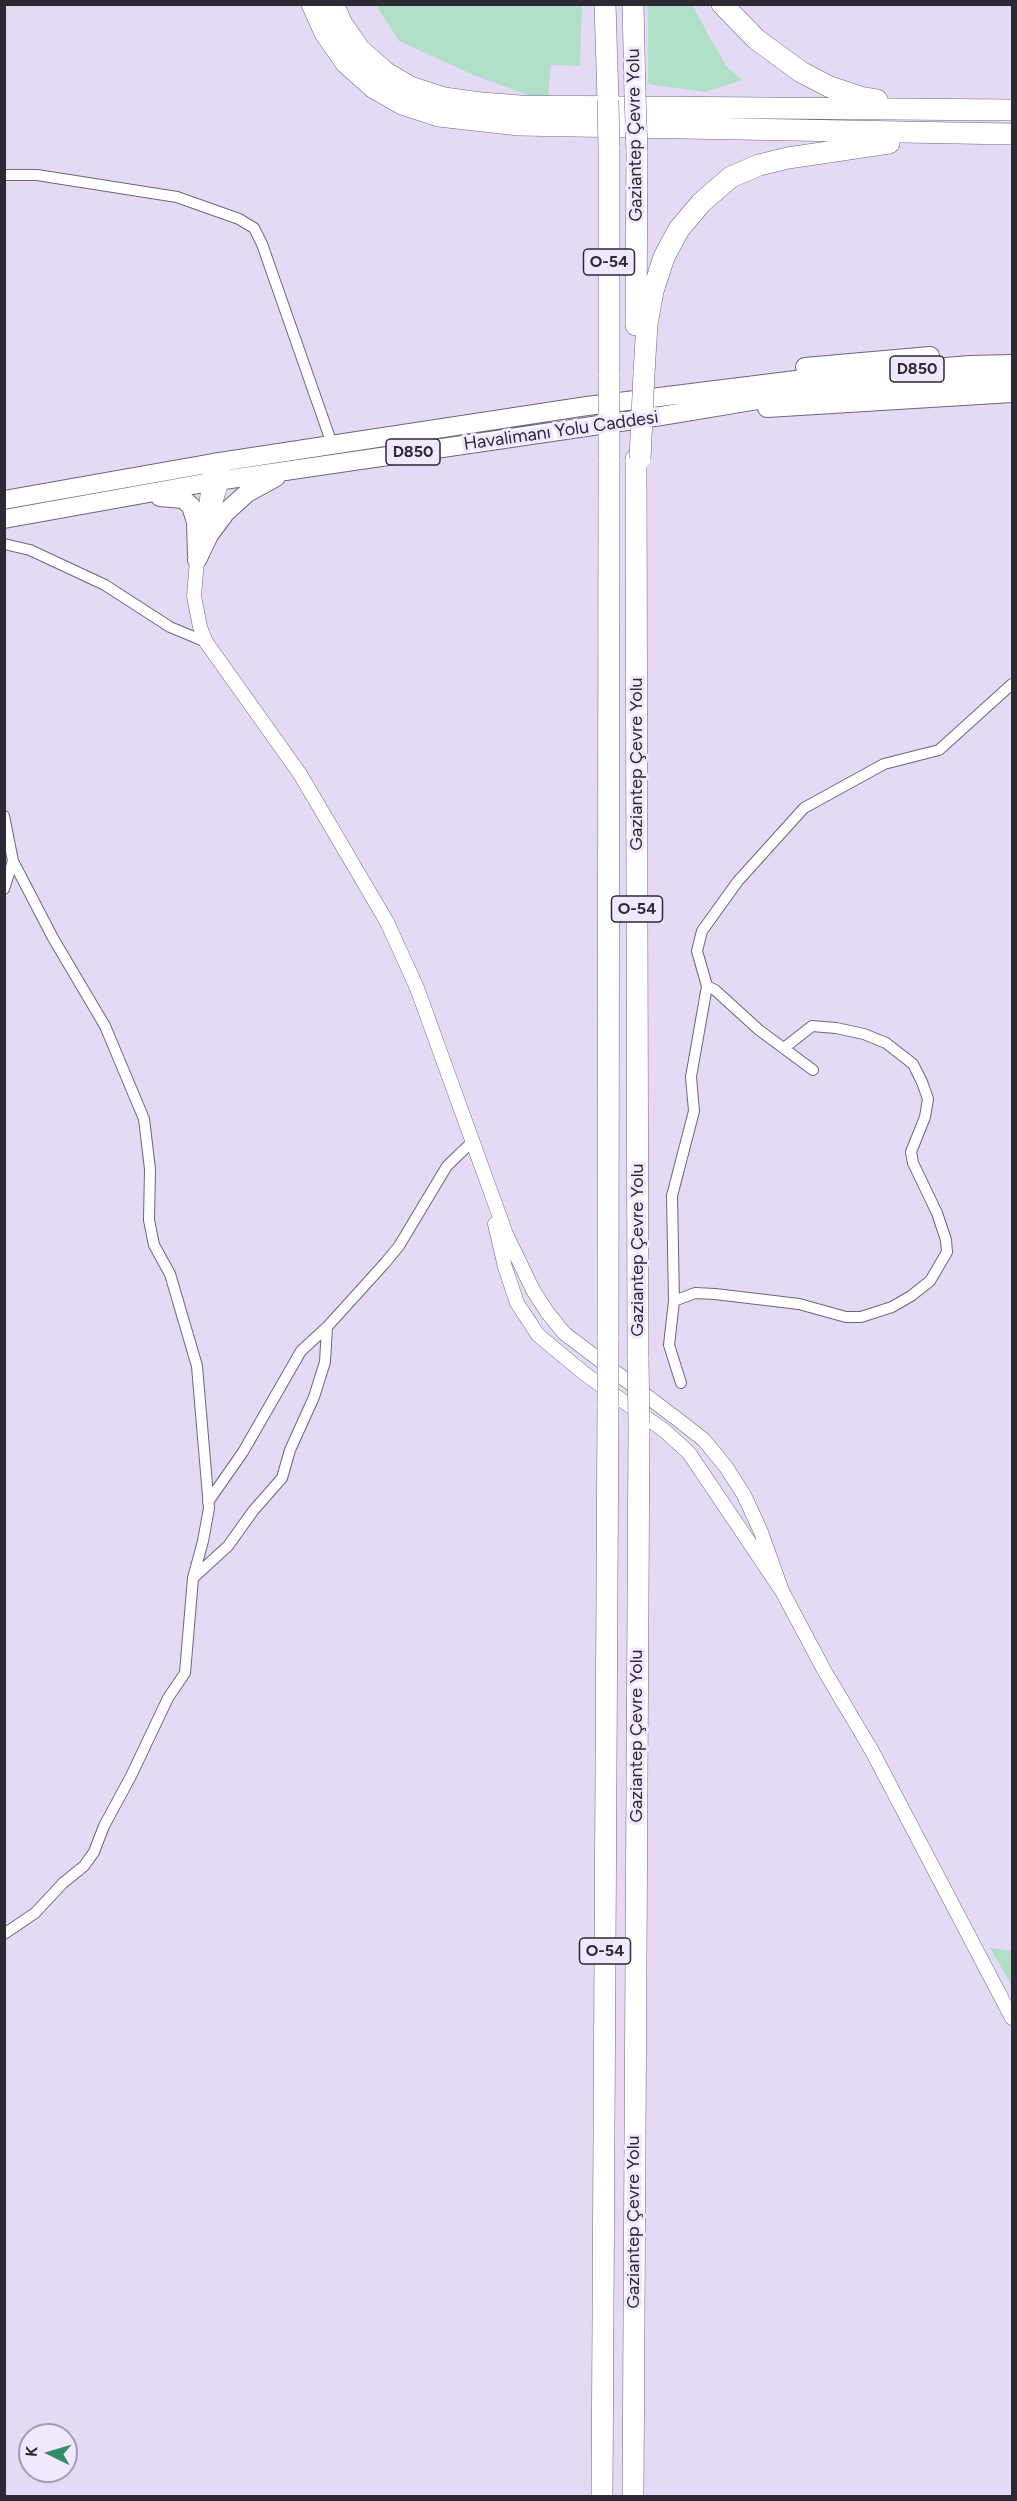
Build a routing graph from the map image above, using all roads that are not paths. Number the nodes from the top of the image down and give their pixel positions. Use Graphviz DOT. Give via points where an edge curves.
graph roads {
  1 [pos="312,4"];
  2 [pos="333,4"];
  3 [pos="603,4"];
  4 [pos="633,4"];
  5 [pos="722,4"];
  6 [pos="1012,110"];
  7 [pos="1012,135"];
  8 [pos="4,175"];
  9 [pos="1012,352"];
  10 [pos="1012,364"];
  11 [pos="640,375"];
  12 [pos="1012,378"];
  13 [pos="725,388"];
  14 [pos="1012,393"];
  15 [pos="687,412"];
  16 [pos="332,444"];
  17 [pos="297,469"];
  18 [pos="218,472"];
  19 [pos="125,496"];
  20 [pos="4,500"];
  21 [pos="4,519"];
  22 [pos="4,544"];
  23 [pos="197,560"];
  24 [pos="206,642"];
  25 [pos="1012,684"];
  26 [pos="4,816"];
  27 [pos="13,861"];
  28 [pos="4,889"];
  29 [pos="707,987"];
  30 [pos="784,1048"];
  31 [pos="813,1070"];
  32 [pos="472,1142"];
  33 [pos="486,1184"];
  34 [pos="674,1301"];
  35 [pos="327,1327"];
  36 [pos="681,1383"];
  37 [pos="208,1502"];
  38 [pos="193,1578"];
  39 [pos="782,1591"];
  40 [pos="4,1934"];
  41 [pos="1012,2018"];
  42 [pos="602,2496"];
  43 [pos="633,2496"];
  1 -- 7 [label="highway" via="325,33 346,63 374,88 402,104 439,116 519,125"];
  2 -- 6 [label="highway" via="360,50 385,72 410,87 444,98 520,106"];
  3 -- 42 [label="highway, Gaziantep Çevre Yolu / O-54, bridge" via="609,148 609,459"];
  4 -- 11 [label="highway, Gaziantep Çevre Yolu / O-54, bridge"];
  5 -- 6 [label="highway" via="780,59 830,87 897,103"];
  7 -- 11 [label="highway" via="855,147 759,165 731,177 679,229 664,257 653,291"];
  8 -- 16 [label="street" via="37,175 177,197 254,228"];
  9 -- 13 [label="highway" via="833,363 785,370"];
  10 -- 13 [label="highway, Havalimanı Yolu Caddesi / D850" via="888,371"];
  11 -- 43 [label="highway, Gaziantep Çevre Yolu / O-54, bridge" via="636,503 639,1423"];
  12 -- 15 [label="highway, Havalimanı Yolu Caddesi / D850" via="806,392"];
  13 -- 16 [label="highway, Havalimanı Yolu Caddesi / D850"];
  14 -- 15 [label="highway"];
  15 -- 17 [label="highway, Havalimanı Yolu Caddesi / D850"];
  16 -- 18 [label="highway, Havalimanı Yolu Caddesi / D850"];
  17 -- 18 [label="highway, Havalimanı Yolu Caddesi / D850"];
  17 -- 23 [label="highway" via="270,479 226,512"];
  18 -- 19 [label="highway, Havalimanı Yolu Caddesi / D850"];
  18 -- 20 [label="highway, Havalimanı Yolu Caddesi / D850"];
  18 -- 23 [label="street"];
  19 -- 21 [label="highway, Havalimanı Yolu Caddesi / D850"];
  19 -- 23 [label="highway" via="183,499 191,506 196,522"];
  22 -- 24 [label="street" via="30,550 105,585 170,627"];
  23 -- 24 [label="street" via="194,596"];
  24 -- 32 [label="street" via="300,774 387,922 417,988"];
  25 -- 29 [label="street" via="939,750 884,764 804,808 738,881 702,931 698,951"];
  26 -- 27 [label="street"];
  27 -- 28 [label="street"];
  27 -- 37 [label="street" via="105,1026 144,1119 150,1169 149,1220 154,1245 170,1274 198,1366"];
  29 -- 30 [label="street"];
  29 -- 34 [label="street" via="691,1077 694,1111 672,1196"];
  30 -- 31 [label="street"];
  30 -- 34 [label="street" via="812,1026 820,1025 886,1043 913,1064 928,1099 911,1152 937,1213 947,1252 930,1281 911,1296 892,1308 861,1317 846,1317 799,1304 715,1294 695,1293"];
  32 -- 33 [label="street"];
  32 -- 35 [label="street" via="447,1166 399,1246"];
  33 -- 39 [label="street" via="533,1290 564,1333 704,1440 726,1467 761,1532"];
  33 -- 39 [label="street" via="517,1303 538,1335 689,1453"];
  34 -- 36 [label="street" via="669,1345"];
  35 -- 37 [label="street" via="301,1351 243,1452"];
  35 -- 38 [label="street" via="326,1362 282,1478 228,1546"];
  37 -- 38 [label="street"];
  38 -- 40 [label="street" via="185,1673 168,1698 94,1852 35,1912"];
  39 -- 41 [label="street" via="872,1751"];
}
